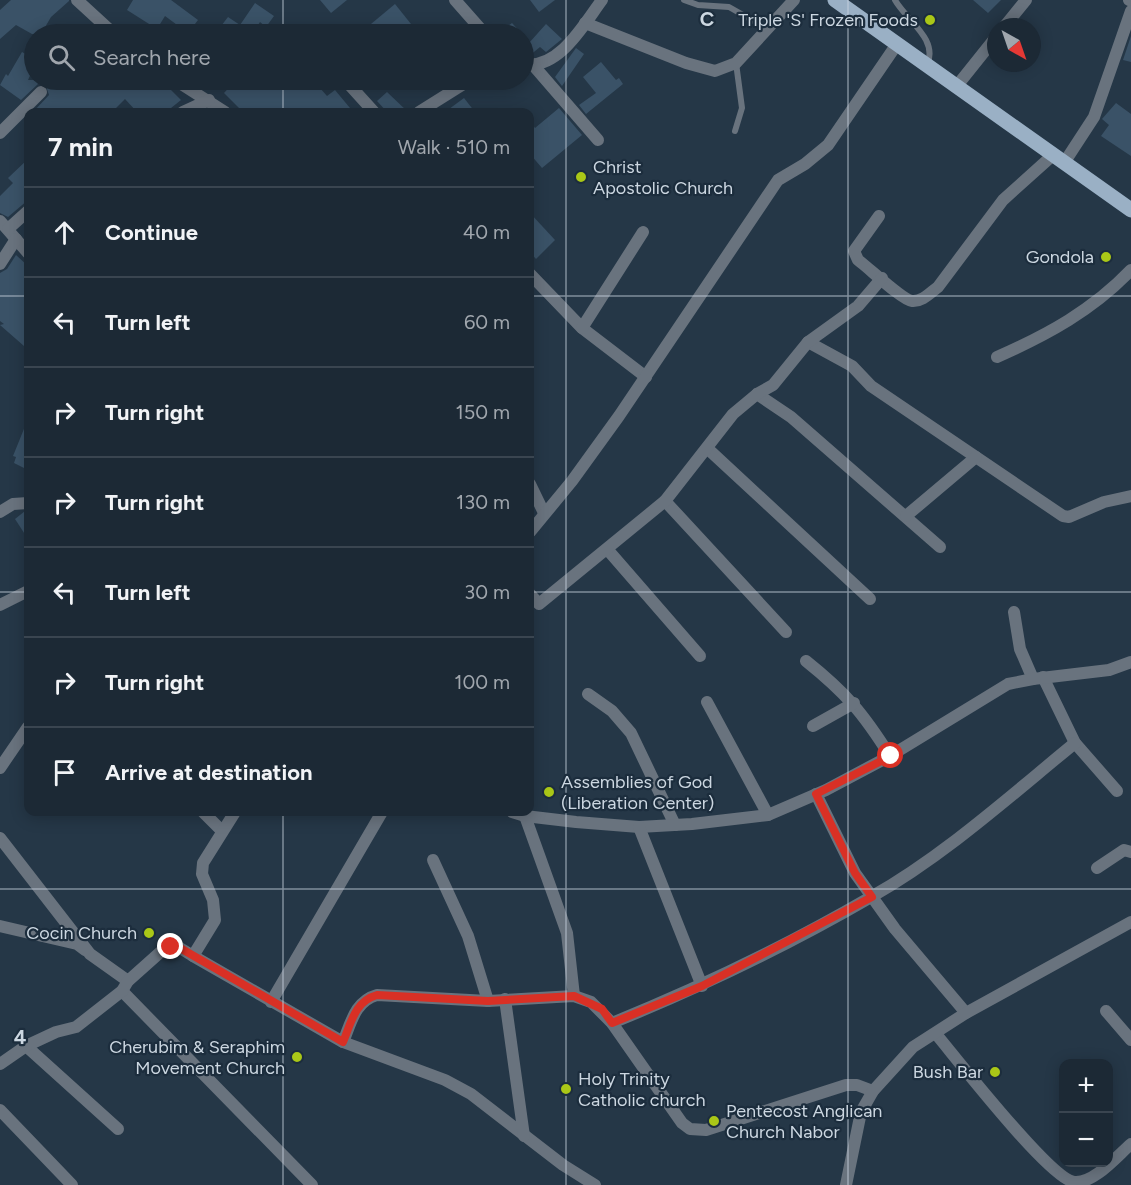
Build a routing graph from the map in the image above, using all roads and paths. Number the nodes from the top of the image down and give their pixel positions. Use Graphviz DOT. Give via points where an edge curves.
graph roads {
  1 [pos="77,0"];
  2 [pos="455,0"];
  3 [pos="602,0"];
  4 [pos="684,0"];
  5 [pos="794,0"];
  6 [pos="836,0"];
  7 [pos="894,0"];
  8 [pos="1026,0"];
  9 [pos="1131,11"];
  10 [pos="1011,18"];
  11 [pos="585,23"];
  12 [pos="103,24"];
  13 [pos="476,24"];
  14 [pos="766,28"];
  15 [pos="897,44"];
  16 [pos="987,48"];
  17 [pos="534,63"];
  18 [pos="736,63"];
  19 [pos="927,66"];
  20 [pos="534,71"];
  21 [pos="956,87"];
  22 [pos="192,90"];
  23 [pos="354,90"];
  24 [pos="454,90"];
  25 [pos="41,92"];
  26 [pos="209,100"];
  27 [pos="25,108"];
  28 [pos="192,108"];
  29 [pos="220,108"];
  30 [pos="370,108"];
  31 [pos="425,108"];
  32 [pos="24,109"];
  33 [pos="735,130"];
  34 [pos="0,133"];
  35 [pos="598,140"];
  36 [pos="1059,159"];
  37 [pos="1131,210"];
  38 [pos="24,215"];
  39 [pos="879,216"];
  40 [pos="8,230"];
  41 [pos="644,232"];
  42 [pos="24,248"];
  43 [pos="0,264"];
  44 [pos="1131,270"];
  45 [pos="534,278"];
  46 [pos="882,278"];
  47 [pos="582,328"];
  48 [pos="807,342"];
  49 [pos="997,357"];
  50 [pos="646,376"];
  51 [pos="757,394"];
  52 [pos="708,449"];
  53 [pos="976,457"];
  54 [pos="534,492"];
  55 [pos="1131,496"];
  56 [pos="665,501"];
  57 [pos="24,503"];
  58 [pos="0,512"];
  59 [pos="544,513"];
  60 [pos="906,516"];
  61 [pos="534,527"];
  62 [pos="940,547"];
  63 [pos="607,549"];
  64 [pos="24,593"];
  65 [pos="870,598"];
  66 [pos="0,606"];
  67 [pos="534,607"];
  68 [pos="1014,612"];
  69 [pos="786,632"];
  70 [pos="700,657"];
  71 [pos="806,661"];
  72 [pos="1131,662"];
  73 [pos="1038,678"];
  74 [pos="588,694"];
  75 [pos="707,702"];
  76 [pos="854,703"];
  77 [pos="813,726"];
  78 [pos="24,733"];
  79 [pos="1075,743"];
  80 [pos="891,756"];
  81 [pos="0,768"];
  82 [pos="1116,791"];
  83 [pos="816,794"];
  84 [pos="768,815"];
  85 [pos="207,816"];
  86 [pos="232,816"];
  87 [pos="380,816"];
  88 [pos="525,816"];
  89 [pos="675,825"];
  90 [pos="639,827"];
  91 [pos="222,831"];
  92 [pos="0,838"];
  93 [pos="1131,852"];
  94 [pos="432,860"];
  95 [pos="1097,868"];
  96 [pos="872,897"];
  97 [pos="1131,922"];
  98 [pos="0,926"];
  99 [pos="90,954"];
  100 [pos="193,956"];
  101 [pos="125,986"];
  102 [pos="702,986"];
  103 [pos="574,996"];
  104 [pos="505,999"];
  105 [pos="488,1001"];
  106 [pos="271,1002"];
  107 [pos="1106,1011"];
  108 [pos="966,1013"];
  109 [pos="612,1023"];
  110 [pos="936,1034"];
  111 [pos="1131,1040"];
  112 [pos="343,1042"];
  113 [pos="26,1046"];
  114 [pos="0,1064"];
  115 [pos="873,1091"];
  116 [pos="0,1110"];
  117 [pos="118,1129"];
  118 [pos="524,1136"];
  119 [pos="1131,1144"];
  120 [pos="1075,1184"];
  121 [pos="72,1185"];
  122 [pos="312,1185"];
  123 [pos="595,1185"];
  124 [pos="848,1185"];
  1 -- 12 [label="street"];
  2 -- 13 [label="street"];
  3 -- 11 [label="street"];
  4 -- 14 [label="lane" via="729,7"];
  5 -- 14 [label="street"];
  6 -- 15 [label="main road"];
  7 -- 19 [label="lane" via="918,27 928,46 931,58"];
  8 -- 10 [label="street"];
  9 -- 36 [label="street" via="1094,117"];
  11 -- 17 [label="street" via="556,54"];
  11 -- 18 [label="street" via="715,71"];
  14 -- 18 [label="street"];
  15 -- 19 [label="main road"];
  15 -- 50 [label="street" via="828,145 778,180"];
  16 -- 21 [label="street"];
  18 -- 33 [label="lane" via="742,108"];
  19 -- 21 [label="main road"];
  20 -- 35 [label="street"];
  21 -- 36 [label="main road"];
  22 -- 26 [label="street"];
  23 -- 30 [label="street"];
  24 -- 31 [label="street"];
  25 -- 27 [label="street"];
  26 -- 28 [label="street"];
  26 -- 29 [label="street"];
  32 -- 34 [label="street"];
  36 -- 37 [label="main road"];
  36 -- 46 [label="street" via="1002,200 938,287 924,298 904,298"];
  38 -- 40 [label="street"];
  39 -- 46 [label="street" via="854,251 858,260"];
  40 -- 42 [label="street"];
  40 -- 43 [label="street"];
  41 -- 47 [label="street"];
  44 -- 49 [label="street" via="1086,310 1046,335"];
  45 -- 47 [label="street"];
  46 -- 48 [label="street" via="858,306"];
  47 -- 50 [label="street"];
  48 -- 51 [label="street" via="773,385"];
  48 -- 53 [label="street" via="852,366 871,386"];
  50 -- 59 [label="street" via="572,481"];
  51 -- 52 [label="street" via="733,414"];
  51 -- 60 [label="street" via="791,417"];
  52 -- 56 [label="street"];
  52 -- 65 [label="street"];
  53 -- 55 [label="street" via="1063,516"];
  53 -- 60 [label="street"];
  54 -- 59 [label="street"];
  56 -- 63 [label="street"];
  56 -- 69 [label="street"];
  57 -- 58 [label="street" via="13,504"];
  59 -- 61 [label="street"];
  60 -- 62 [label="street"];
  63 -- 67 [label="street"];
  63 -- 70 [label="street"];
  64 -- 66 [label="street"];
  68 -- 73 [label="street" via="1020,649"];
  71 -- 76 [label="street"];
  72 -- 73 [label="street" via="1109,670"];
  73 -- 79 [label="street"];
  73 -- 80 [label="street" via="1008,684"];
  74 -- 89 [label="street" via="612,711 631,732"];
  75 -- 84 [label="street"];
  76 -- 77 [label="street"];
  76 -- 80 [label="street"];
  78 -- 81 [label="street"];
  79 -- 82 [label="street"];
  79 -- 96 [label="street" via="926,861"];
  80 -- 83 [label="street"];
  83 -- 84 [label="street"];
  83 -- 96 [label="street" via="855,873"];
  84 -- 89 [label="street"];
  85 -- 91 [label="street"];
  86 -- 91 [label="street"];
  87 -- 106 [label="street"];
  88 -- 90 [label="street"];
  88 -- 103 [label="street" via="567,933"];
  89 -- 90 [label="street"];
  90 -- 102 [label="street"];
  91 -- 100 [label="street" via="203,863 202,874 213,900 215,920"];
  92 -- 99 [label="street"];
  93 -- 95 [label="street" via="1124,850"];
  94 -- 105 [label="street" via="468,936"];
  96 -- 102 [label="street"];
  96 -- 108 [label="street"];
  97 -- 108 [label="street"];
  98 -- 99 [label="street" via="77,944"];
  99 -- 101 [label="street"];
  100 -- 101 [label="street" via="180,948 165,948"];
  100 -- 106 [label="street"];
  101 -- 113 [label="street" via="76,1027"];
  101 -- 122 [label="street"];
  102 -- 109 [label="street"];
  103 -- 104 [label="street"];
  103 -- 109 [label="street" via="602,1009"];
  104 -- 105 [label="street"];
  104 -- 118 [label="street"];
  105 -- 112 [label="street" via="377,995 365,998"];
  106 -- 112 [label="street"];
  107 -- 111 [label="street"];
  108 -- 110 [label="street"];
  109 -- 115 [label="street" via="681,1123 690,1129 706,1130 846,1085"];
  110 -- 115 [label="street" via="912,1047"];
  110 -- 120 [label="street" via="1054,1171"];
  112 -- 118 [label="street" via="445,1080 471,1094"];
  113 -- 114 [label="street"];
  113 -- 117 [label="street"];
  115 -- 124 [label="street" via="861,1113"];
  116 -- 121 [label="street"];
  118 -- 123 [label="street"];
  119 -- 120 [label="street" via="1098,1172"];
}
